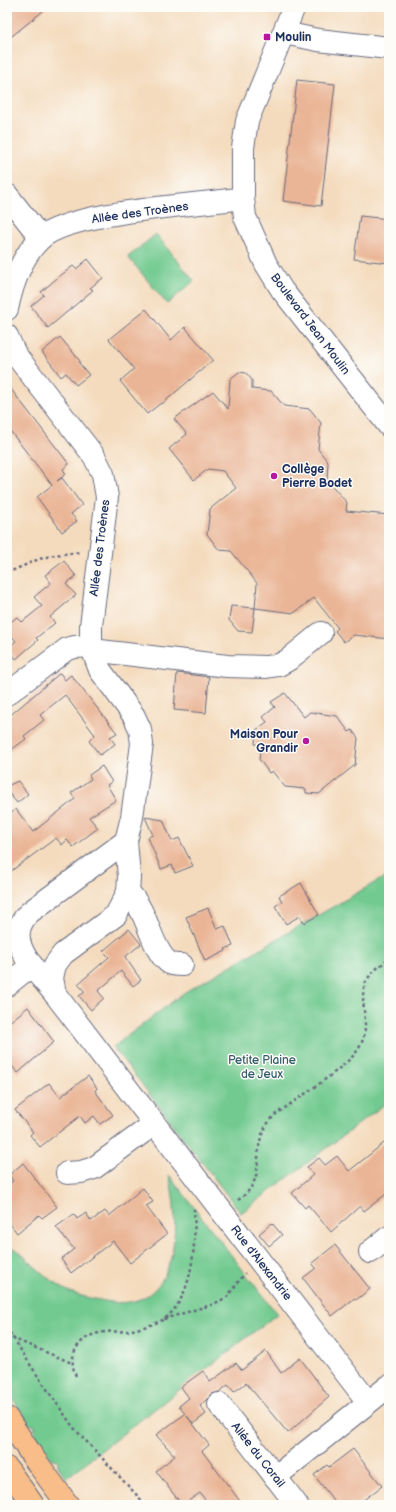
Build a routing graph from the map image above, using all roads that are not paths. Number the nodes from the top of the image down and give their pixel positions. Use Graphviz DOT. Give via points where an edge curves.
graph roads {
  1 [pos="294,7"];
  2 [pos="284,33"];
  3 [pos="389,48"];
  4 [pos="7,195"];
  5 [pos="242,198"];
  6 [pos="41,238"];
  7 [pos="8,304"];
  8 [pos="7,336"];
  9 [pos="389,426"];
  10 [pos="321,633"];
  11 [pos="91,648"];
  12 [pos="7,694"];
  13 [pos="126,840"];
  14 [pos="128,892"];
  15 [pos="32,965"];
  16 [pos="182,965"];
  17 [pos="7,985"];
  18 [pos="55,994"];
  19 [pos="154,1124"];
  20 [pos="67,1173"];
  21 [pos="389,1237"];
  22 [pos="370,1252"];
  23 [pos="389,1386"];
  24 [pos="368,1402"];
  25 [pos="219,1404"];
  26 [pos="7,1418"];
  27 [pos="7,1468"];
  28 [pos="275,1477"];
  29 [pos="33,1505"];
  30 [pos="68,1505"];
  31 [pos="296,1505"];
  1 -- 2 [label="street, Boulevard Jean Moulin"];
  2 -- 3 [label="street"];
  2 -- 5 [label="street, Boulevard Jean Moulin" via="247,121 243,148"];
  4 -- 6 [label="street"];
  5 -- 6 [label="street, Allée des Troènes" via="130,212 70,224"];
  5 -- 9 [label="street, Boulevard Jean Moulin" via="245,217 253,237 282,290"];
  6 -- 7 [label="street" via="22,264"];
  8 -- 11 [label="street, Allée des Troènes" via="15,354 94,456 104,474 107,497 91,626"];
  10 -- 11 [label="street" via="288,660 279,665 266,667 227,666"];
  11 -- 12 [label="street" via="67,649"];
  11 -- 13 [label="street, Allée des Troènes" via="100,670 134,716 140,729 141,751 132,817"];
  13 -- 14 [label="street"];
  13 -- 15 [label="street, Rue d'Alexandrie" via="23,918 18,938"];
  14 -- 16 [label="street" via="140,905 161,955 168,962"];
  14 -- 18 [label="street" via="116,915 63,954 55,965 52,978"];
  15 -- 17 [label="street"];
  15 -- 18 [label="street, Rue d'Alexandrie"];
  18 -- 19 [label="street, Rue d'Alexandrie"];
  19 -- 20 [label="street" via="94,1168"];
  19 -- 24 [label="street, Rue d'Alexandrie"];
  21 -- 22 [label="street"];
  23 -- 24 [label="street"];
  24 -- 28 [label="street"];
  25 -- 28 [label="street, Allée du Corail"];
  26 -- 30 [label="main road"];
  27 -- 29 [label="main road"];
  28 -- 31 [label="street, Allée du Corail"];
}
